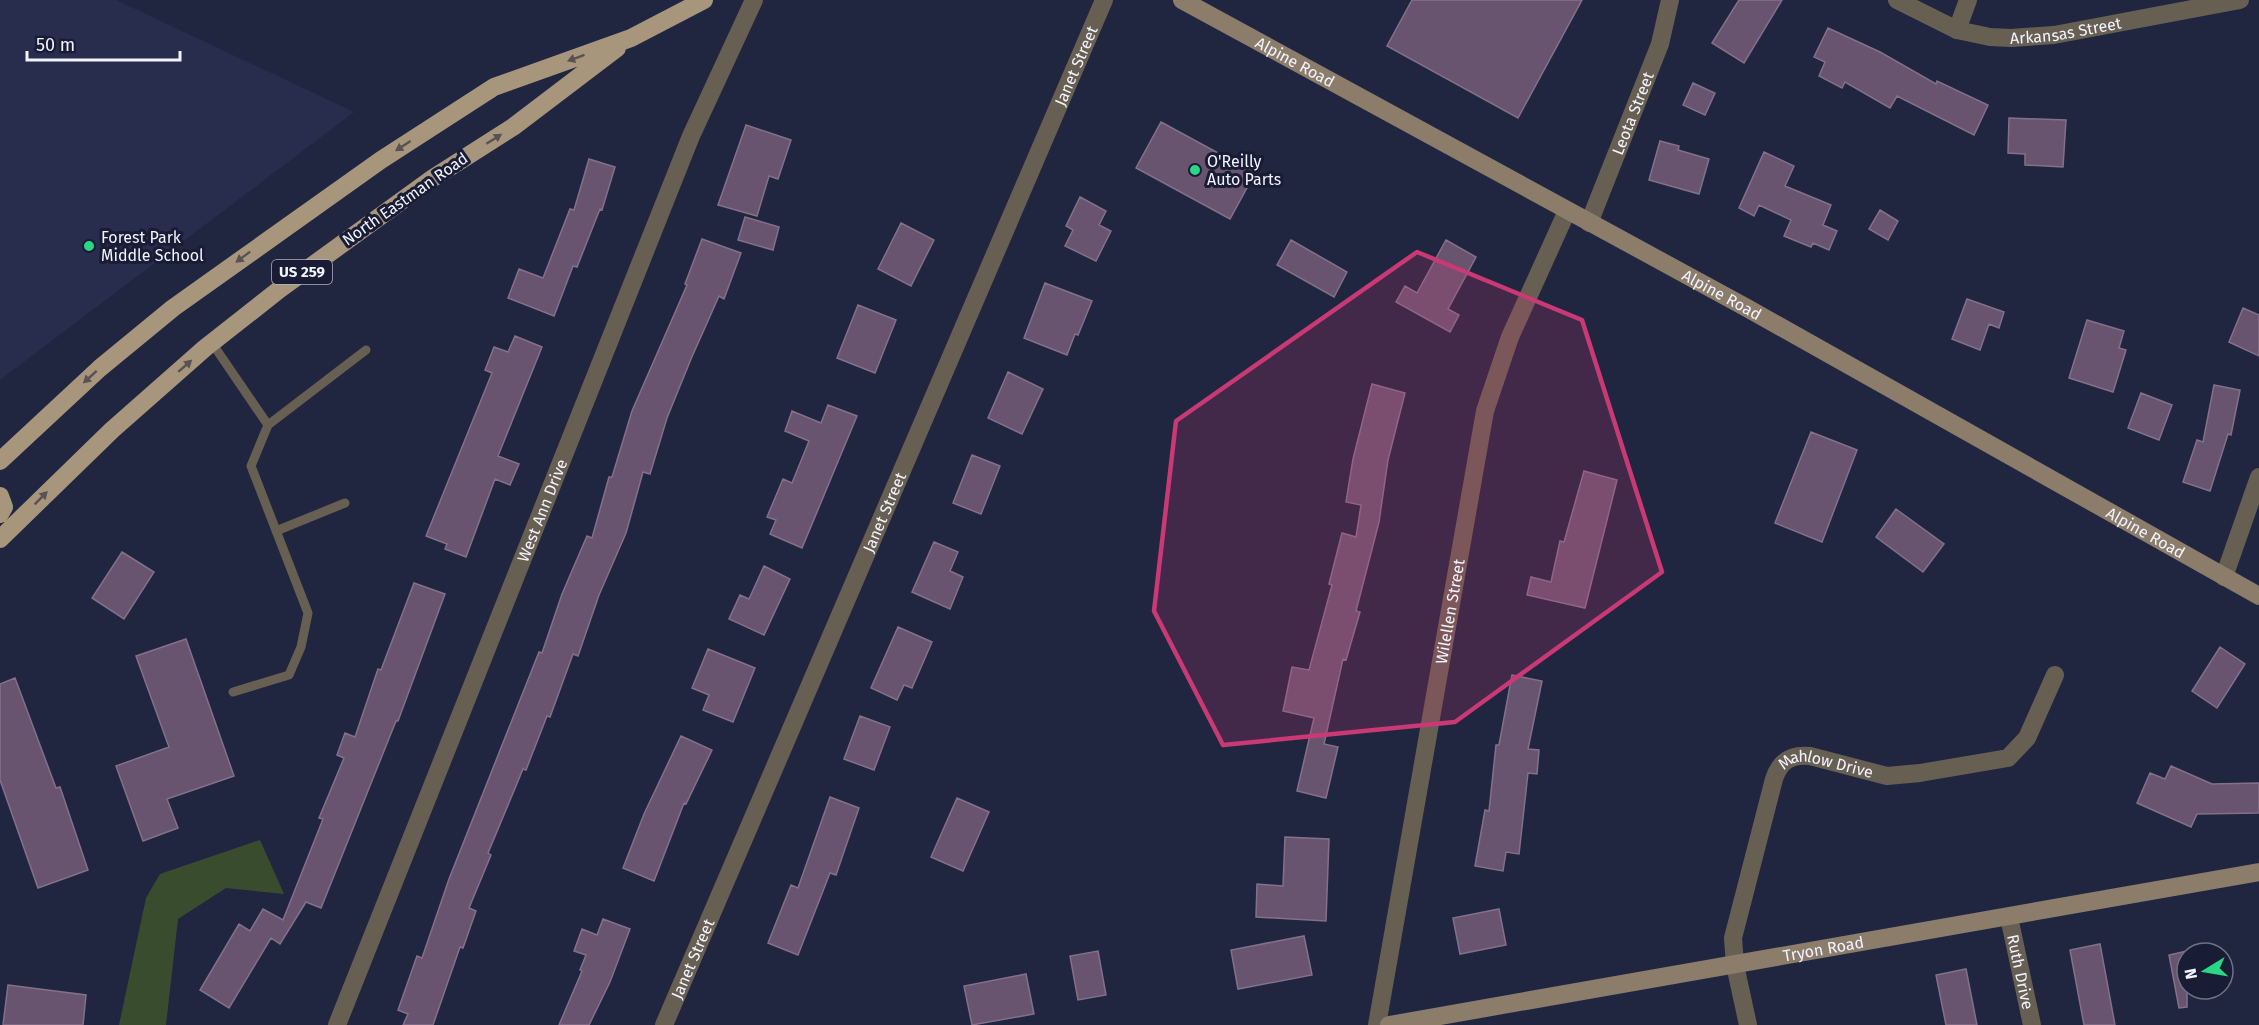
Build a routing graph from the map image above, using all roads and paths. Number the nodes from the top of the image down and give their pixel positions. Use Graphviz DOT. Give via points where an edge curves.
graph roads {
  1 [pos="704,0"];
  2 [pos="754,0"];
  3 [pos="1104,0"];
  4 [pos="1182,0"];
  5 [pos="1670,0"];
  6 [pos="1897,0"];
  7 [pos="1968,0"];
  8 [pos="2240,0"];
  9 [pos="1957,30"];
  10 [pos="631,38"];
  11 [pos="1567,211"];
  12 [pos="1589,223"];
  13 [pos="212,343"];
  14 [pos="366,350"];
  15 [pos="268,425"];
  16 [pos="0,461"];
  17 [pos="2259,477"];
  18 [pos="0,496"];
  19 [pos="345,503"];
  20 [pos="0,514"];
  21 [pos="276,531"];
  22 [pos="0,539"];
  23 [pos="2224,577"];
  24 [pos="2259,596"];
  25 [pos="2055,675"];
  26 [pos="233,692"];
  27 [pos="2259,872"];
  28 [pos="2009,917"];
  29 [pos="1735,965"];
  30 [pos="337,1025"];
  31 [pos="664,1025"];
  32 [pos="1377,1025"];
  33 [pos="1389,1025"];
  34 [pos="1748,1025"];
  35 [pos="2032,1025"];
  1 -- 10 [label="main road, North Eastman Road / US 259"];
  2 -- 30 [label="street, West Ann Drive" via="691,136"];
  3 -- 31 [label="street, Janet Street"];
  4 -- 11 [label="main road, Alpine Road"];
  5 -- 12 [label="street, Leota Street" via="1660,44"];
  6 -- 9 [label="street, Arkansas Street"];
  7 -- 9 [label="street"];
  8 -- 9 [label="street, Arkansas Street" via="2054,35 1990,37"];
  13 -- 10 [label="main road, North Eastman Road / US 259, one-way" via="354,233 513,128"];
  10 -- 16 [label="main road, North Eastman Road / US 259, one-way" via="494,87 381,160 173,308 100,368"];
  11 -- 12 [label="main road, Alpine Road"];
  11 -- 32 [label="street, Wilellen Street" via="1507,345 1485,411"];
  12 -- 23 [label="main road, Alpine Road"];
  13 -- 15 [label="lane"];
  22 -- 13 [label="main road, North Eastman Road / US 259, one-way" via="112,430"];
  14 -- 15 [label="lane"];
  15 -- 21 [label="lane" via="251,466"];
  17 -- 23 [label="street"];
  18 -- 20 [label="main road" via="4,507"];
  19 -- 21 [label="lane"];
  21 -- 26 [label="lane" via="308,613 301,647 289,675"];
  23 -- 24 [label="main road, Alpine Road"];
  25 -- 29 [label="street, Mahlow Drive" via="2027,738 2008,758 1887,776 1810,756 1791,757 1784,762 1774,779 1736,920"];
  27 -- 28 [label="main road, Tryon Road"];
  28 -- 29 [label="main road, Tryon Road"];
  28 -- 35 [label="street, Ruth Drive"];
  29 -- 33 [label="main road, Tryon Road"];
  29 -- 34 [label="street, Mahlow Drive"];
}
